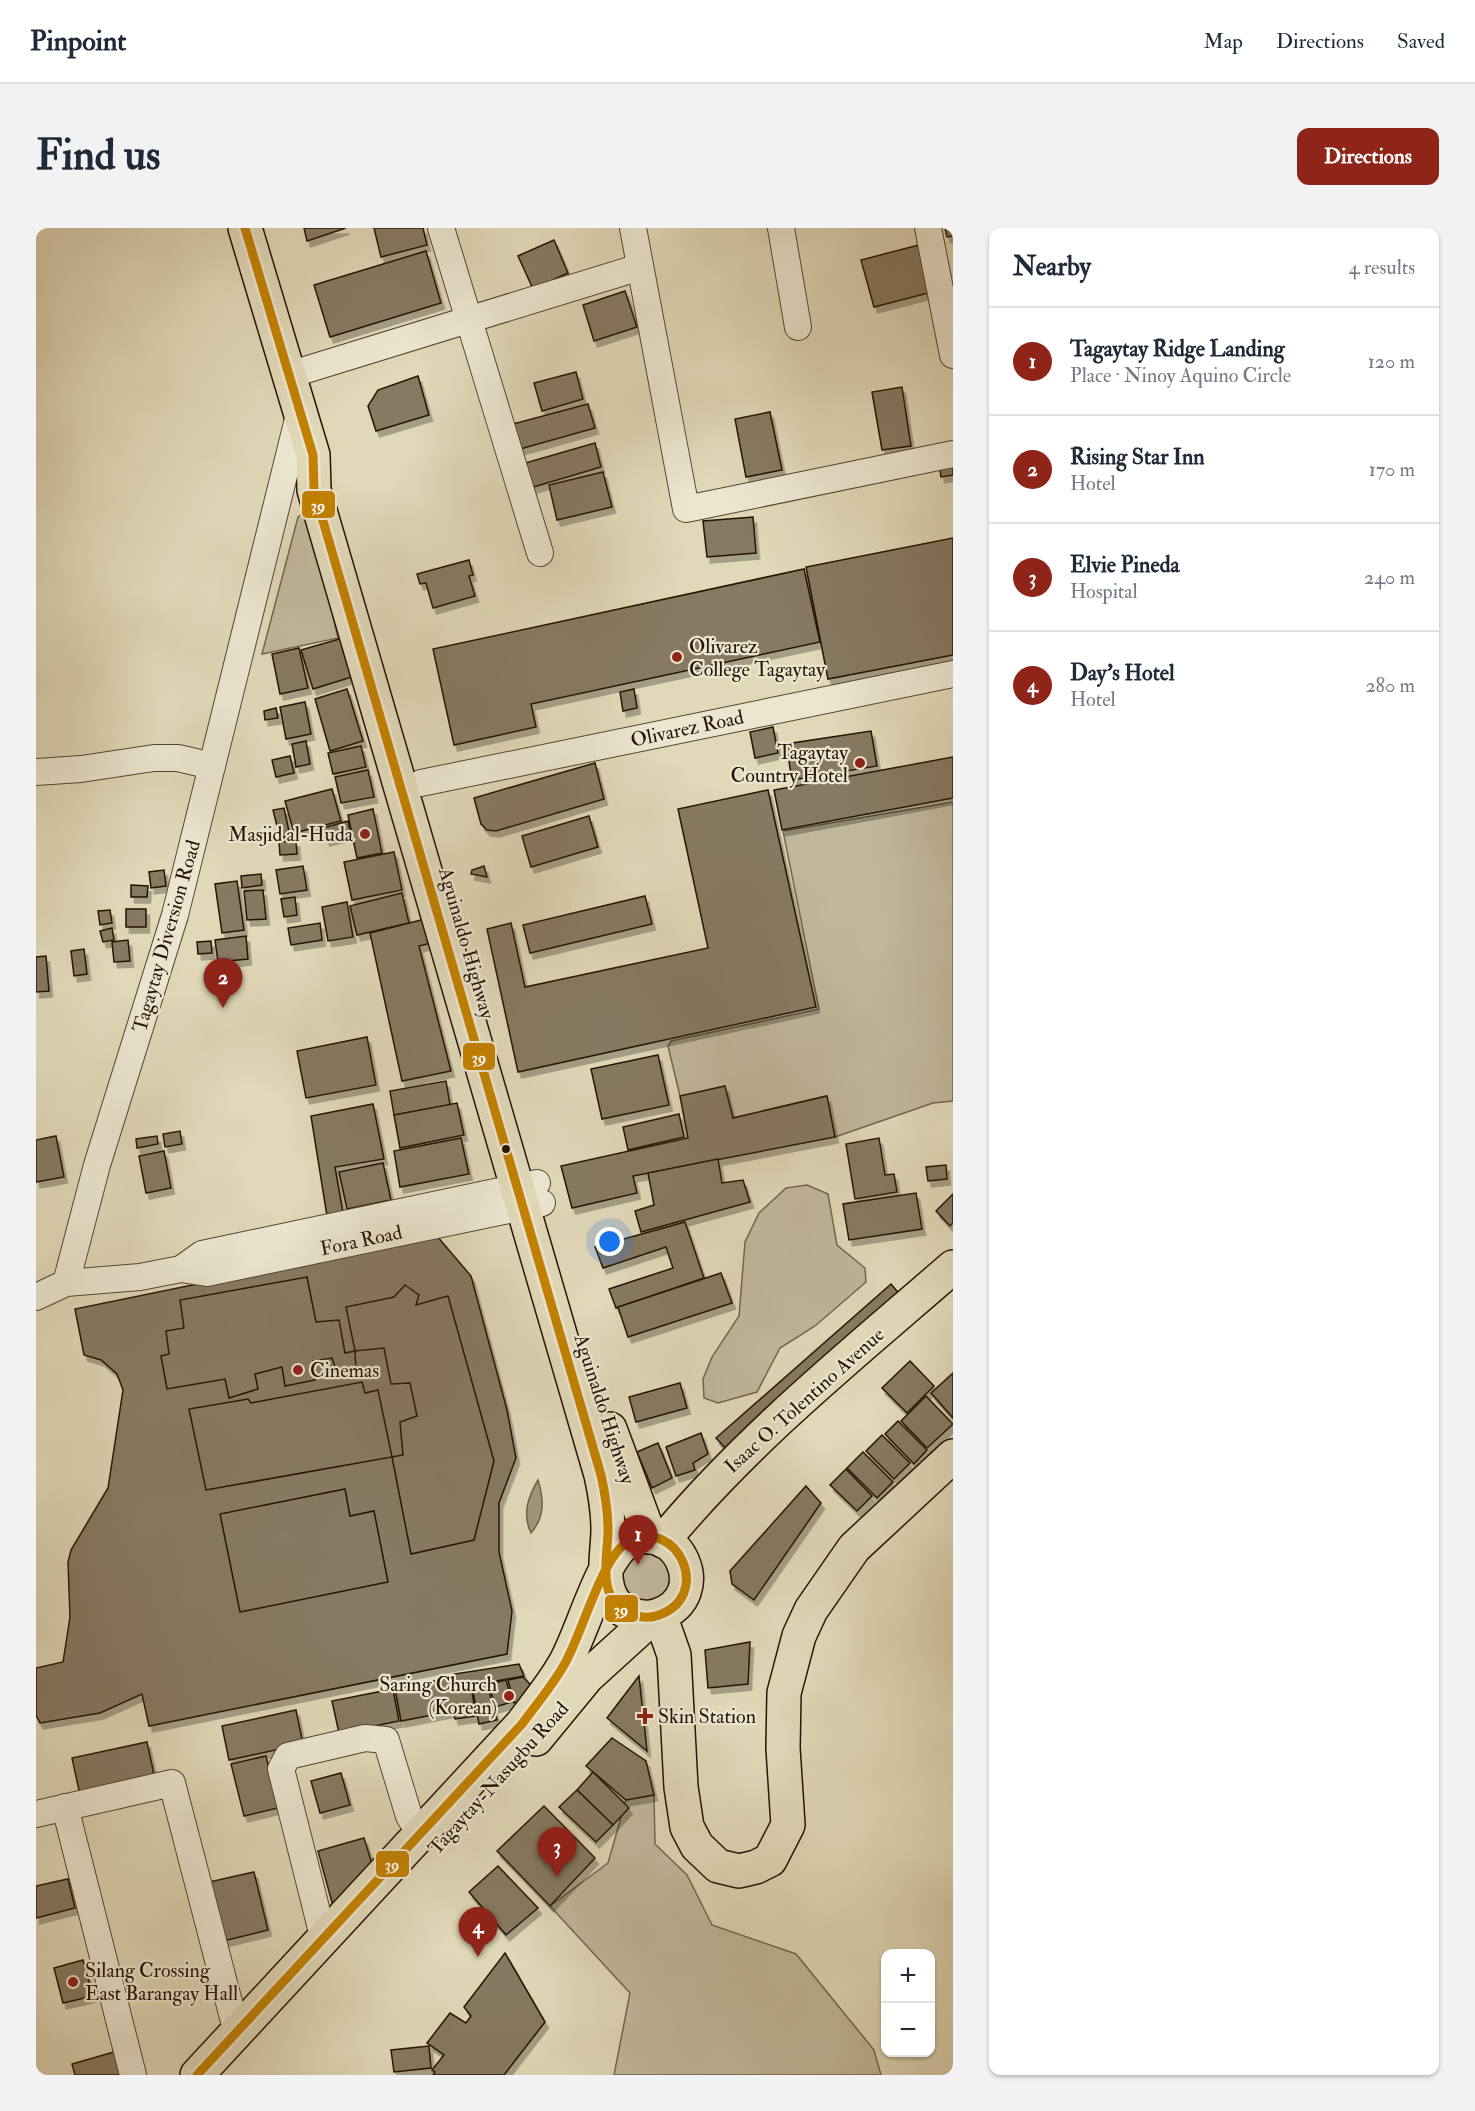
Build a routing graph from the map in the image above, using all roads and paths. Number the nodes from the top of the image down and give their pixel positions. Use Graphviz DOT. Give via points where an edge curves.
graph roads {
  1 [pos="246,228"];
  2 [pos="441,228"];
  3 [pos="633,228"];
  4 [pos="781,228"];
  5 [pos="928,228"];
  6 [pos="640,267"];
  7 [pos="469,320"];
  8 [pos="798,327"];
  9 [pos="953,355"];
  10 [pos="289,375"];
  11 [pos="300,411"];
  12 [pos="953,454"];
  13 [pos="313,455"];
  14 [pos="540,552"];
  15 [pos="953,674"];
  16 [pos="212,766"];
  17 [pos="36,772"];
  18 [pos="421,783"];
  19 [pos="530,1195"];
  20 [pos="953,1267"];
  21 [pos="66,1283"];
  22 [pos="36,1297"];
  23 [pos="953,1456"];
  24 [pos="657,1539"];
  25 [pos="606,1568"];
  26 [pos="657,1616"];
  27 [pos="65,1807"];
  28 [pos="36,1814"];
  29 [pos="421,1835"];
  30 [pos="324,1940"];
  31 [pos="237,2032"];
  32 [pos="132,2075"];
  33 [pos="196,2075"];
  34 [pos="225,2075"];
  1 -- 10 [label="main road, Aguinaldo Highway"];
  2 -- 7 [label="street"];
  3 -- 6 [label="street"];
  4 -- 8 [label="street"];
  5 -- 9 [label="street"];
  6 -- 7 [label="street"];
  6 -- 12 [label="street" via="686,509"];
  7 -- 10 [label="street"];
  7 -- 14 [label="street"];
  10 -- 11 [label="main road, Aguinaldo Highway"];
  11 -- 13 [label="main road, Aguinaldo Highway"];
  11 -- 16 [label="street, Tagaytay Diversion Road"];
  13 -- 18 [label="main road, Aguinaldo Highway" via="334,485"];
  13 -- 19 [label="main road, Aguinaldo Highway" via="314,490"];
  15 -- 18 [label="street, Olivarez Road"];
  16 -- 17 [label="street" via="178,758 154,758"];
  16 -- 21 [label="street, Tagaytay Diversion Road" via="170,935 97,1165"];
  18 -- 19 [label="main road, Aguinaldo Highway"];
  19 -- 21 [label="street, Fora Road" via="202,1254 181,1269 140,1277"];
  19 -- 24 [label="main road, Aguinaldo Highway" via="610,1432"];
  19 -- 25 [label="main road, Aguinaldo Highway" via="601,1475 608,1528"];
  20 -- 24 [label="main road, Isaac O. Tolentino Avenue" via="757,1440"];
  21 -- 22 [label="street"];
  23 -- 26 [label="main road" via="854,1548 811,1610 799,1636 784,1693 788,1825 770,1860 756,1867 739,1871 718,1866 698,1846 687,1827 681,1788 674,1655"];
  24 -- 25 [label="main road" via="625,1543"];
  24 -- 26 [label="main road" via="682,1558 687,1578 681,1601"];
  25 -- 26 [label="main road" via="607,1587 619,1607 640,1617"];
  25 -- 29 [label="main road, Tagaytay-Nasugbu Road" via="564,1665 522,1724"];
  26 -- 34 [label="main road, Tagaytay-Nasugbu Road" via="587,1677 511,1767"];
  27 -- 28 [label="street"];
  27 -- 31 [label="street" via="171,1783"];
  27 -- 32 [label="street"];
  29 -- 30 [label="main road, Tagaytay-Nasugbu Road"];
  29 -- 30 [label="street" via="409,1816 386,1740 365,1738 288,1756 281,1768"];
  30 -- 31 [label="main road, Tagaytay-Nasugbu Road"];
  31 -- 33 [label="main road, Tagaytay-Nasugbu Road"];
}
